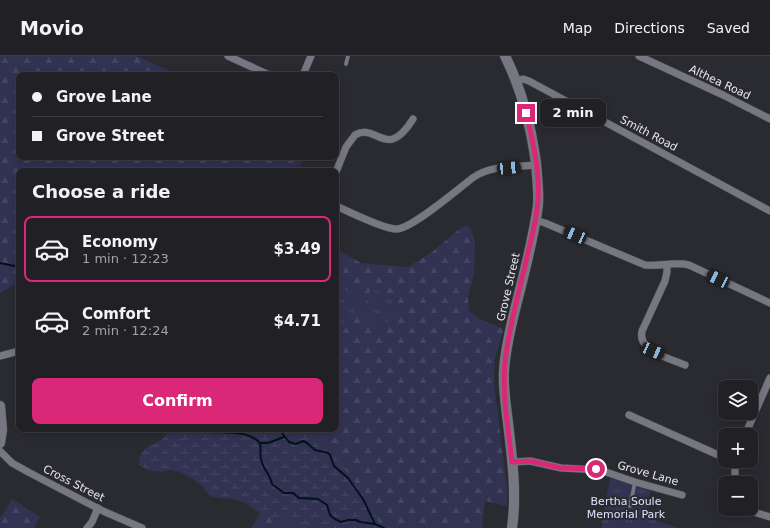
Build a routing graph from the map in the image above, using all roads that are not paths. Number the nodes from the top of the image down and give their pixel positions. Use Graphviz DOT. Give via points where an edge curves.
graph roads {
  1 [pos="228,56"];
  2 [pos="311,56"];
  3 [pos="348,56"];
  4 [pos="505,56"];
  5 [pos="639,56"];
  6 [pos="346,64"];
  7 [pos="263,72"];
  8 [pos="304,72"];
  9 [pos="517,81"];
  10 [pos="413,119"];
  11 [pos="770,119"];
  12 [pos="536,165"];
  13 [pos="338,168"];
  14 [pos="339,207"];
  15 [pos="770,211"];
  16 [pos="535,220"];
  17 [pos="666,265"];
  18 [pos="770,303"];
  19 [pos="16,351"];
  20 [pos="0,356"];
  21 [pos="685,365"];
  22 [pos="770,378"];
  23 [pos="768,387"];
  24 [pos="0,406"];
  25 [pos="629,415"];
  26 [pos="748,428"];
  27 [pos="0,443"];
  28 [pos="0,451"];
  29 [pos="718,455"];
  30 [pos="512,462"];
  31 [pos="635,482"];
  32 [pos="682,495"];
  33 [pos="630,506"];
  34 [pos="98,508"];
  35 [pos="758,513"];
  36 [pos="770,517"];
  37 [pos="88,528"];
  38 [pos="142,528"];
  39 [pos="512,528"];
  1 -- 7 [label="street"];
  2 -- 8 [label="street"];
  3 -- 6 [label="lane"];
  4 -- 9 [label="street, Grove Street"];
  5 -- 11 [label="street, Althea Road"];
  9 -- 12 [label="street, Grove Street" via="530,126"];
  9 -- 15 [label="street, Smith Road" via="529,81"];
  10 -- 13 [label="street" via="404,132 392,139 364,132 355,135"];
  12 -- 14 [label="street" via="495,169 478,174 415,222 399,229 386,227"];
  12 -- 16 [label="street, Grove Street" via="538,191"];
  16 -- 17 [label="street" via="641,264"];
  16 -- 30 [label="street, Grove Street" via="505,361 504,388"];
  17 -- 18 [label="street" via="689,265"];
  17 -- 21 [label="street" via="665,281 642,330 642,339 650,349"];
  19 -- 20 [label="street"];
  22 -- 23 [label="street"];
  23 -- 26 [label="street"];
  24 -- 27 [label="street"];
  25 -- 29 [label="street"];
  28 -- 34 [label="street, Cross Street" via="30,474"];
  30 -- 31 [label="street, Grove Lane" via="530,461 561,468 596,469"];
  30 -- 39 [label="street, Grove Street"];
  31 -- 32 [label="street, Grove Lane"];
  31 -- 33 [label="lane"];
  34 -- 37 [label="street"];
  34 -- 38 [label="street, Cross Street"];
  35 -- 36 [label="street"];
}
